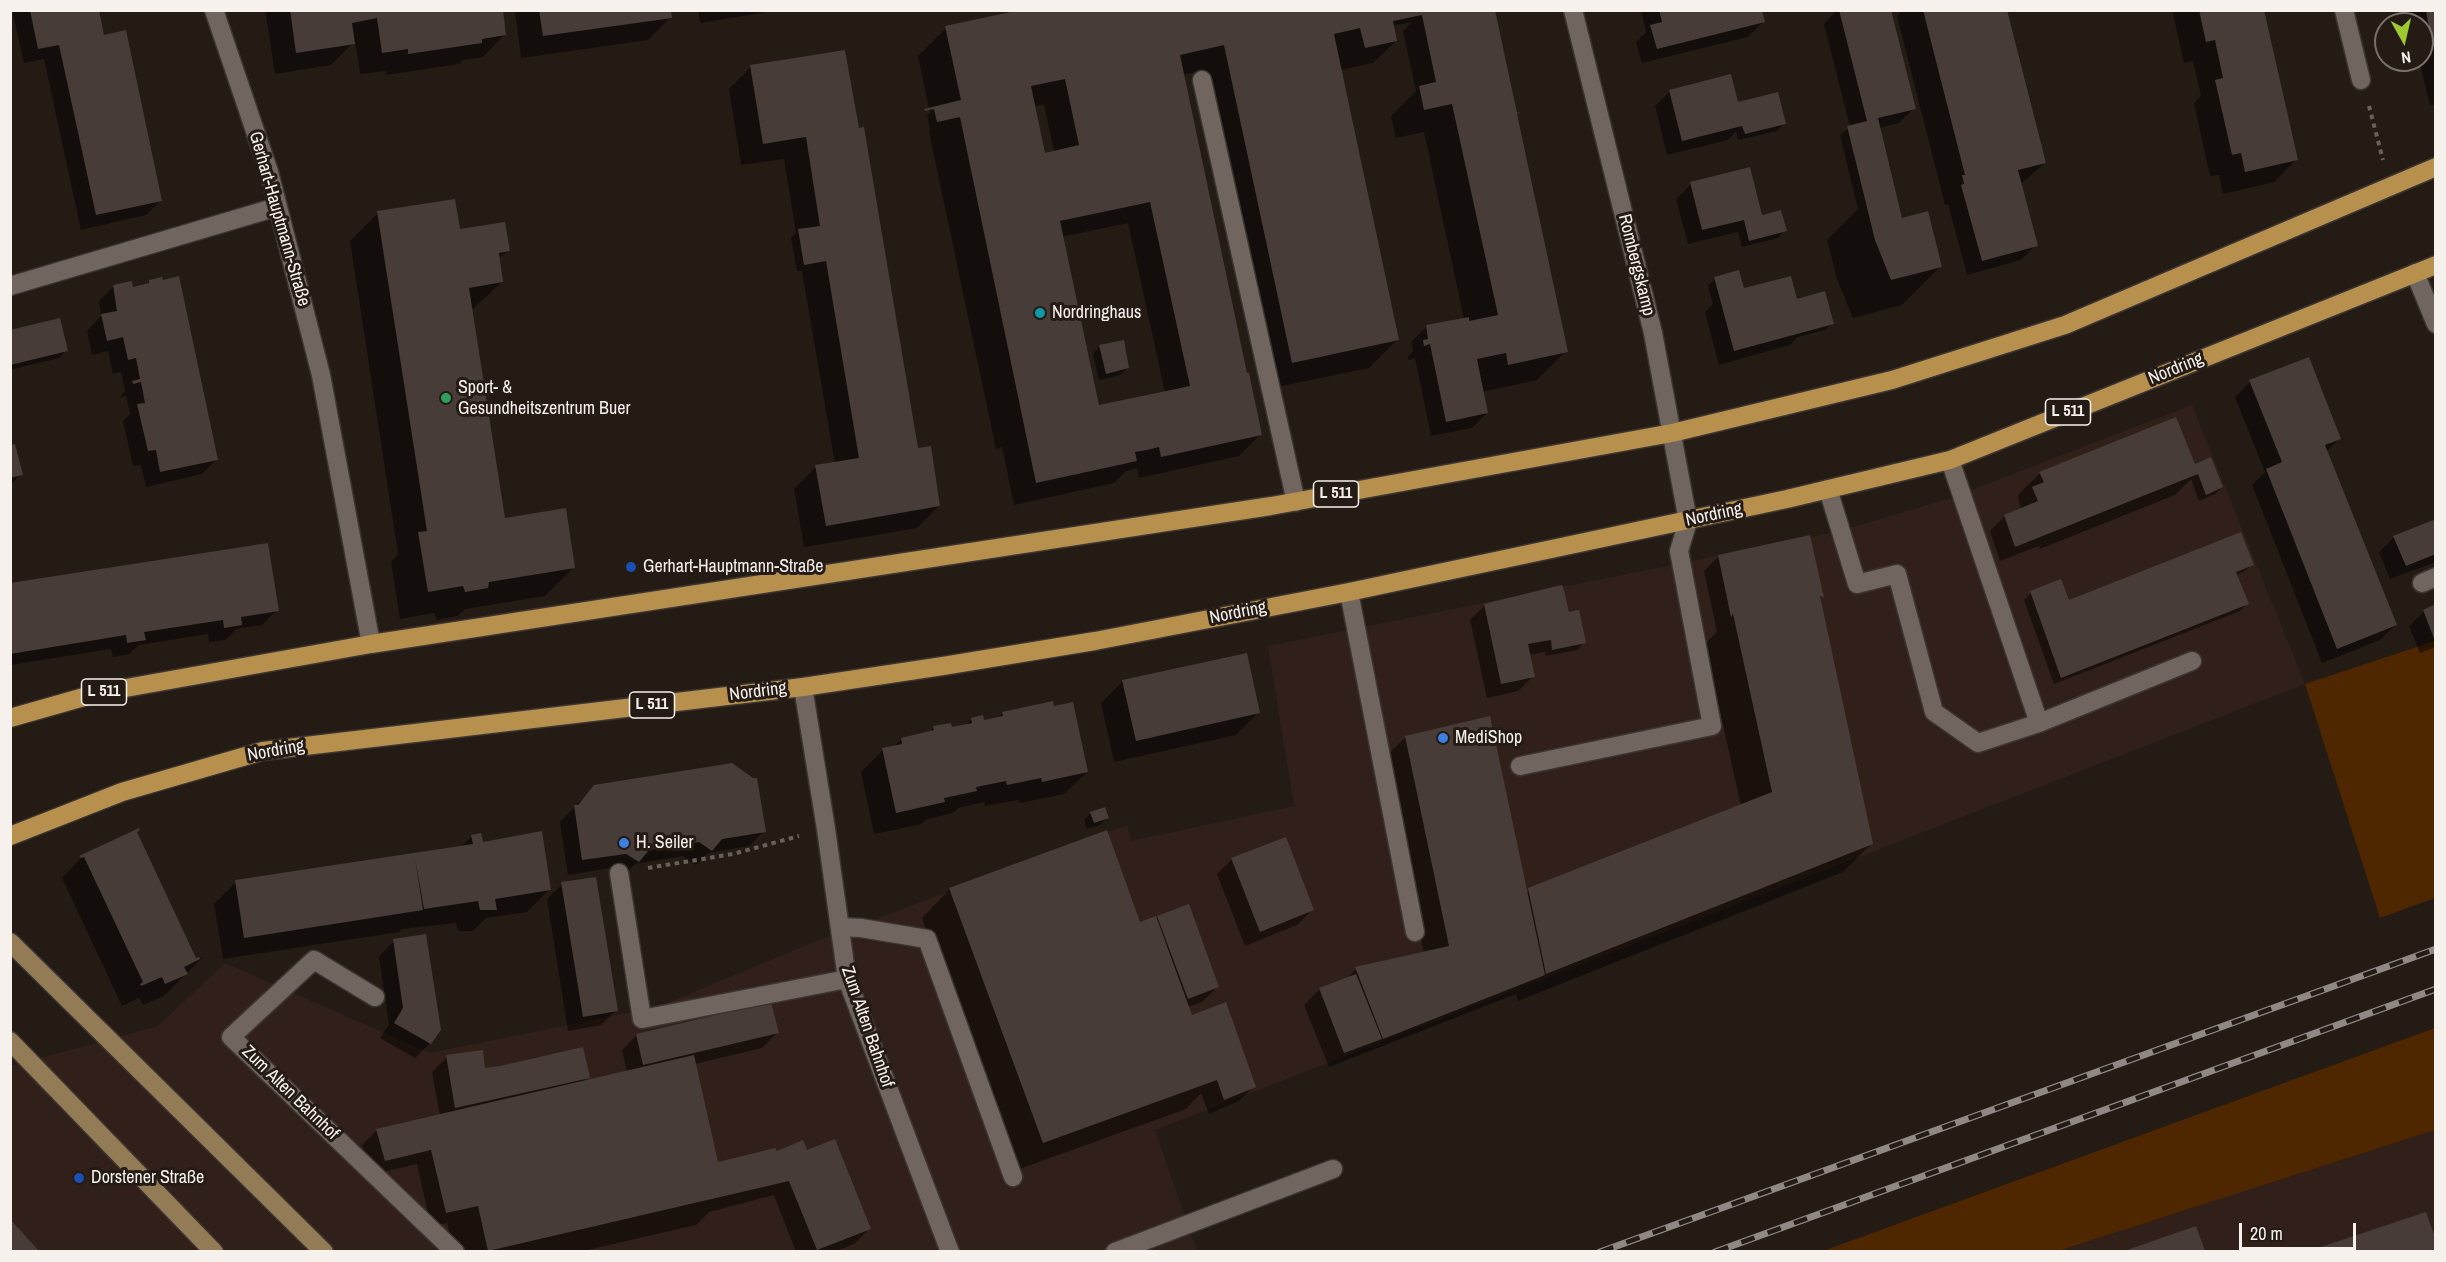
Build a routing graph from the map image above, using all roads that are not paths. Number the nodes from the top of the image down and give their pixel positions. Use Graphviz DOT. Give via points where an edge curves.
graph roads {
  1 [pos="214,10"];
  2 [pos="1573,10"];
  3 [pos="2344,10"];
  4 [pos="1202,80"];
  5 [pos="2361,80"];
  6 [pos="2436,167"];
  7 [pos="277,207"];
  8 [pos="2436,265"];
  9 [pos="2415,273"];
  10 [pos="10,286"];
  11 [pos="2436,324"];
  12 [pos="1672,433"];
  13 [pos="1950,460"];
  14 [pos="1828,489"];
  15 [pos="1296,502"];
  16 [pos="1688,521"];
  17 [pos="1349,592"];
  18 [pos="371,644"];
  19 [pos="2192,661"];
  20 [pos="802,687"];
  21 [pos="10,718"];
  22 [pos="2039,723"];
  23 [pos="1520,766"];
  24 [pos="10,836"];
  25 [pos="619,873"];
  26 [pos="840,927"];
  27 [pos="1415,932"];
  28 [pos="10,942"];
  29 [pos="847,979"];
  30 [pos="375,997"];
  31 [pos="10,1041"];
  32 [pos="1333,1169"];
  33 [pos="1013,1177"];
  34 [pos="214,1251"];
  35 [pos="324,1251"];
  36 [pos="455,1251"];
  37 [pos="950,1251"];
  38 [pos="1115,1251"];
  1 -- 7 [label="street, Gerhart-Hauptmann-Straße" via="269,172"];
  2 -- 12 [label="street, Rombergskamp" via="1653,333"];
  3 -- 5 [label="street"];
  4 -- 15 [label="street"];
  6 -- 12 [label="main road, L 511" via="2065,324 1892,380"];
  7 -- 10 [label="street"];
  7 -- 18 [label="street, Gerhart-Hauptmann-Straße" via="321,375"];
  8 -- 9 [label="main road, Nordring / L 511"];
  9 -- 11 [label="street"];
  9 -- 13 [label="main road, Nordring / L 511"];
  12 -- 15 [label="main road, L 511"];
  12 -- 16 [label="street, Rombergskamp"];
  13 -- 14 [label="main road, Nordring / L 511"];
  13 -- 22 [label="street"];
  14 -- 16 [label="main road, Nordring / L 511"];
  14 -- 22 [label="street" via="1857,584 1897,574 1934,712 1978,743"];
  15 -- 18 [label="main road, L 511"];
  16 -- 17 [label="main road, Nordring / L 511"];
  16 -- 23 [label="street" via="1679,551 1712,726"];
  17 -- 20 [label="main road, Nordring / L 511" via="1095,641"];
  17 -- 27 [label="street"];
  18 -- 21 [label="main road, L 511" via="98,693"];
  19 -- 22 [label="street"];
  20 -- 24 [label="main road, Nordring / L 511" via="263,751 122,792"];
  20 -- 26 [label="street, Zum Alten Bahnhof"];
  25 -- 29 [label="street" via="642,1019"];
  26 -- 29 [label="street, Zum Alten Bahnhof"];
  26 -- 33 [label="street" via="927,939"];
  28 -- 35 [label="main road"];
  29 -- 37 [label="street, Zum Alten Bahnhof"];
  30 -- 36 [label="street, Zum Alten Bahnhof" via="314,960 231,1037"];
  31 -- 34 [label="main road"];
  32 -- 38 [label="street"];
}
